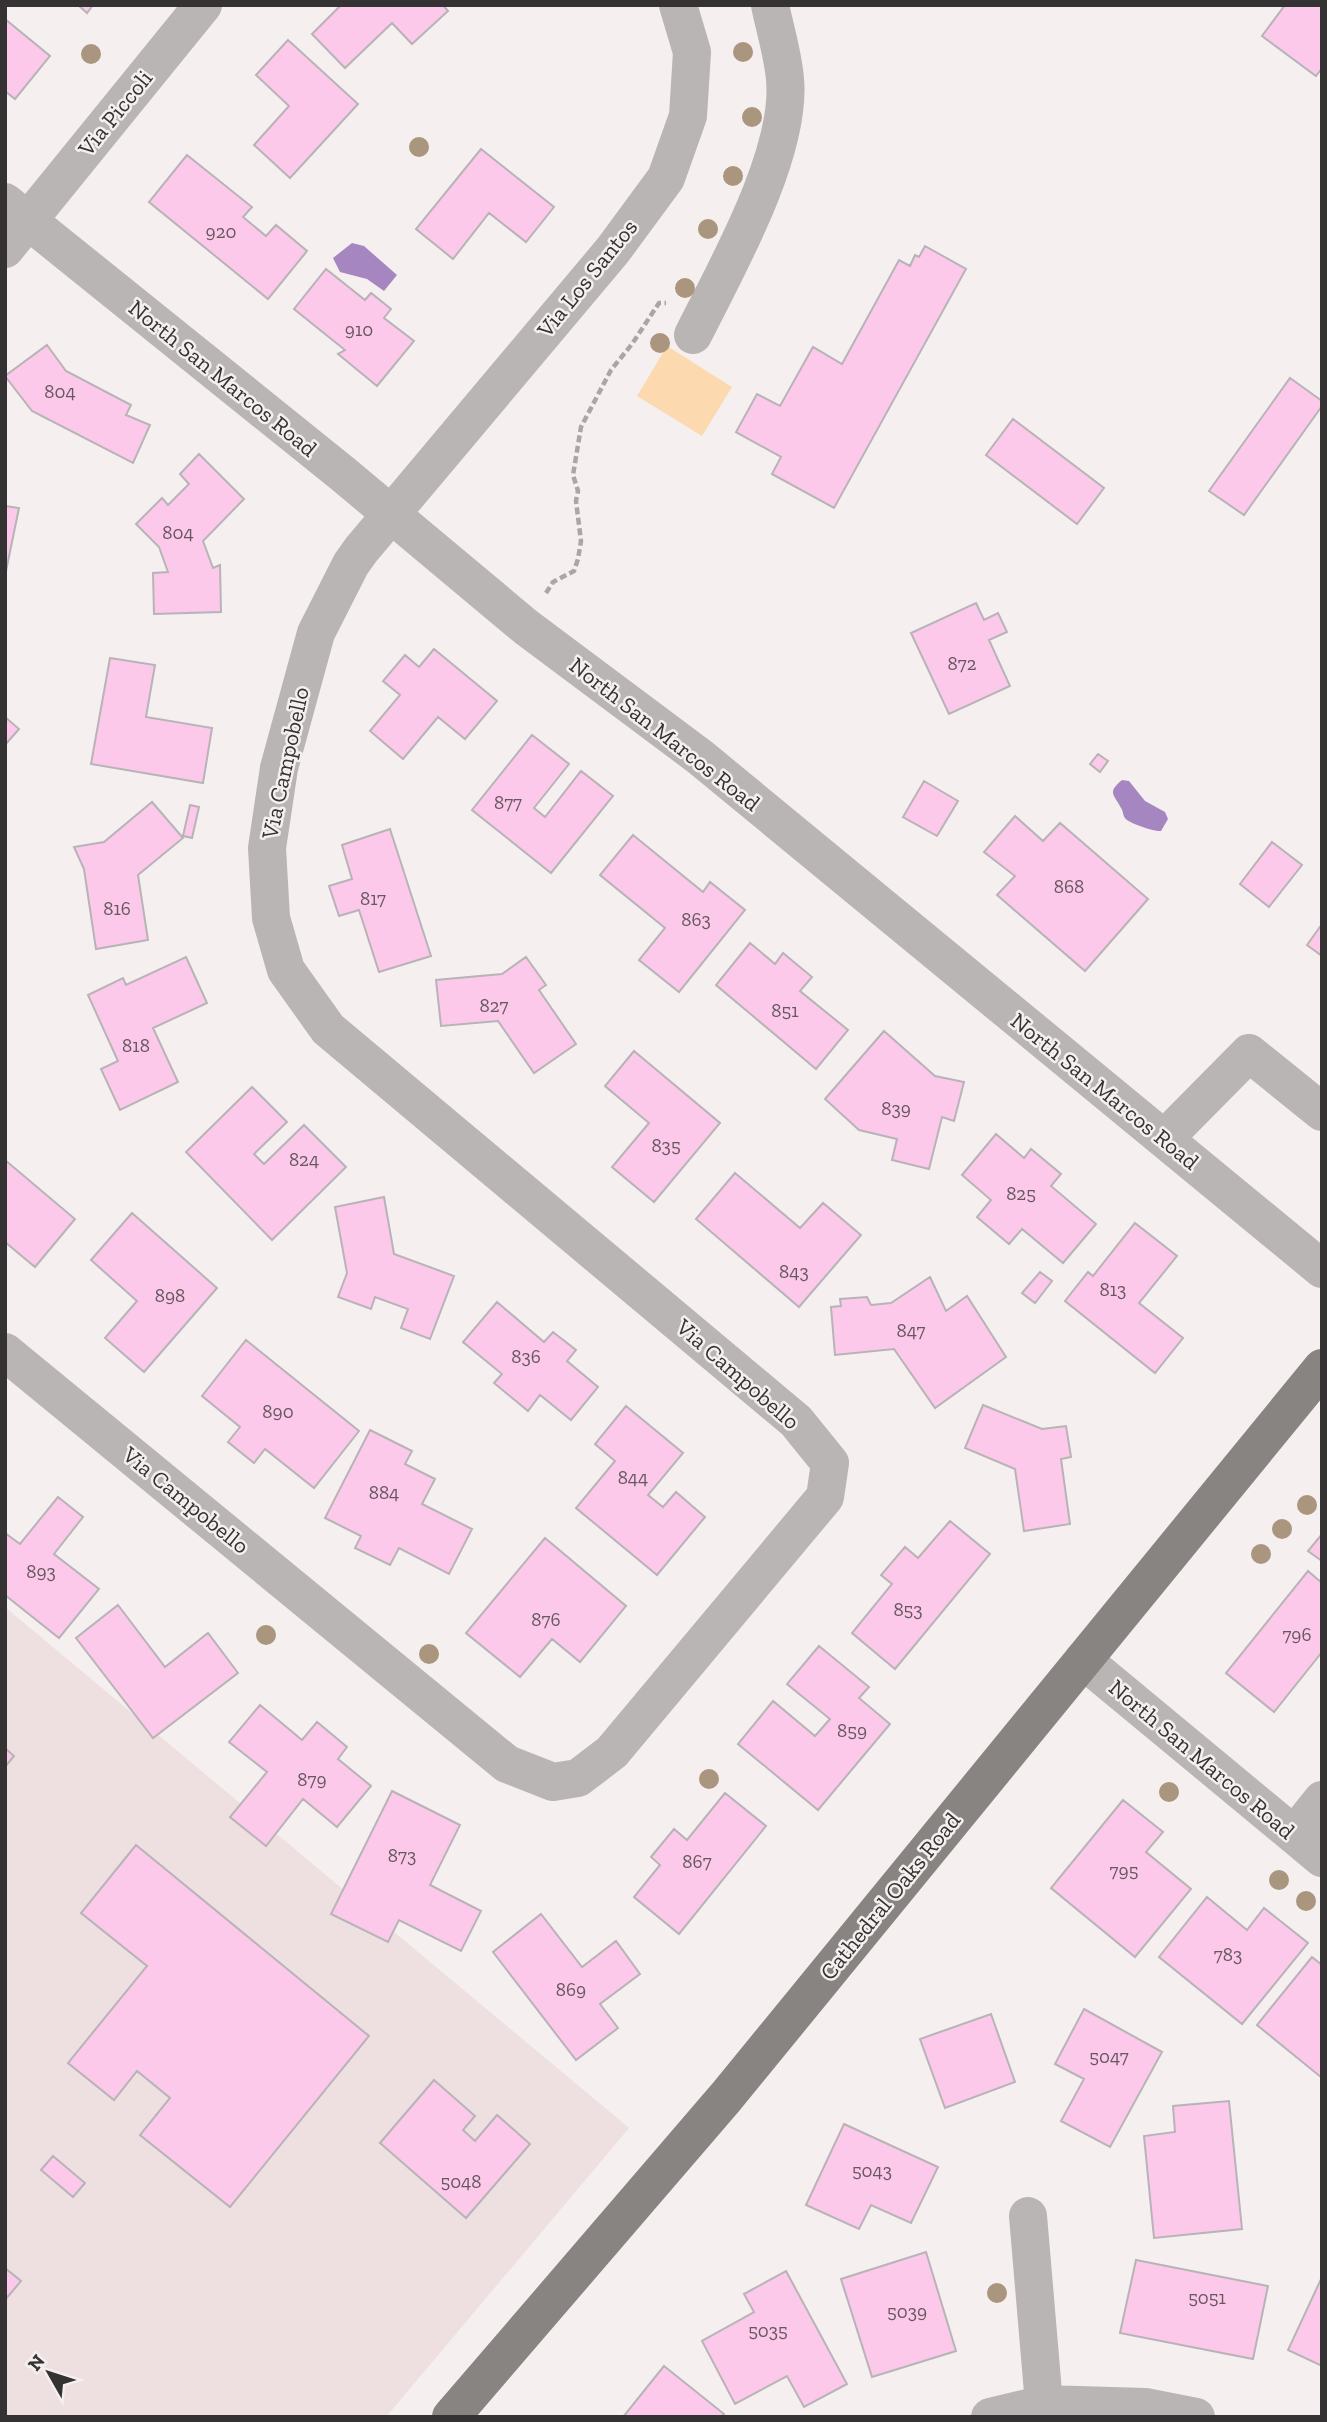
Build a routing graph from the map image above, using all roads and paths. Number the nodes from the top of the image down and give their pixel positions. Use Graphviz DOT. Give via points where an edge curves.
graph roads {
  1 [pos="204,5"];
  2 [pos="678,5"];
  3 [pos="770,5"];
  4 [pos="13,224"];
  5 [pos="670,302"];
  6 [pos="693,335"];
  7 [pos="390,513"];
  8 [pos="526,627"];
  9 [pos="1322,1112"];
  10 [pos="1164,1139"];
  11 [pos="1322,1269"];
  12 [pos="7,1357"];
  13 [pos="1322,1368"];
  14 [pos="1083,1660"];
  15 [pos="1322,1800"];
  16 [pos="1308,1846"];
  17 [pos="1028,2216"];
  18 [pos="1044,2404"];
  19 [pos="451,2417"];
  20 [pos="990,2417"];
  21 [pos="1196,2417"];
  1 -- 4 [label="street, Via Piccoli"];
  2 -- 7 [label="street, Via Los Santos" via="692,52 688,116 666,178 612,250"];
  3 -- 6 [label="street" via="785,80 780,136 747,226"];
  4 -- 7 [label="street, North San Marcos Road"];
  5 -- 8 [label="path" via="659,303 611,370 582,427 573,475 581,541 578,559 574,571 553,582"];
  7 -- 8 [label="street, North San Marcos Road"];
  7 -- 12 [label="street, Via Campobello" via="351,564 316,633 279,768 267,848 271,918 286,970 328,1029 796,1421 830,1463 825,1497 612,1752 578,1778 553,1782 507,1765"];
  8 -- 10 [label="street, North San Marcos Road" via="700,757"];
  9 -- 10 [label="street" via="1250,1053"];
  10 -- 11 [label="street, North San Marcos Road"];
  13 -- 14 [label="main road, Cathedral Oaks Road"];
  14 -- 16 [label="street, North San Marcos Road"];
  14 -- 19 [label="main road, Cathedral Oaks Road" via="726,2097"];
  15 -- 16 [label="street"];
  17 -- 18 [label="street"];
  18 -- 20 [label="street"];
  18 -- 21 [label="street" via="1145,2407"];
}
